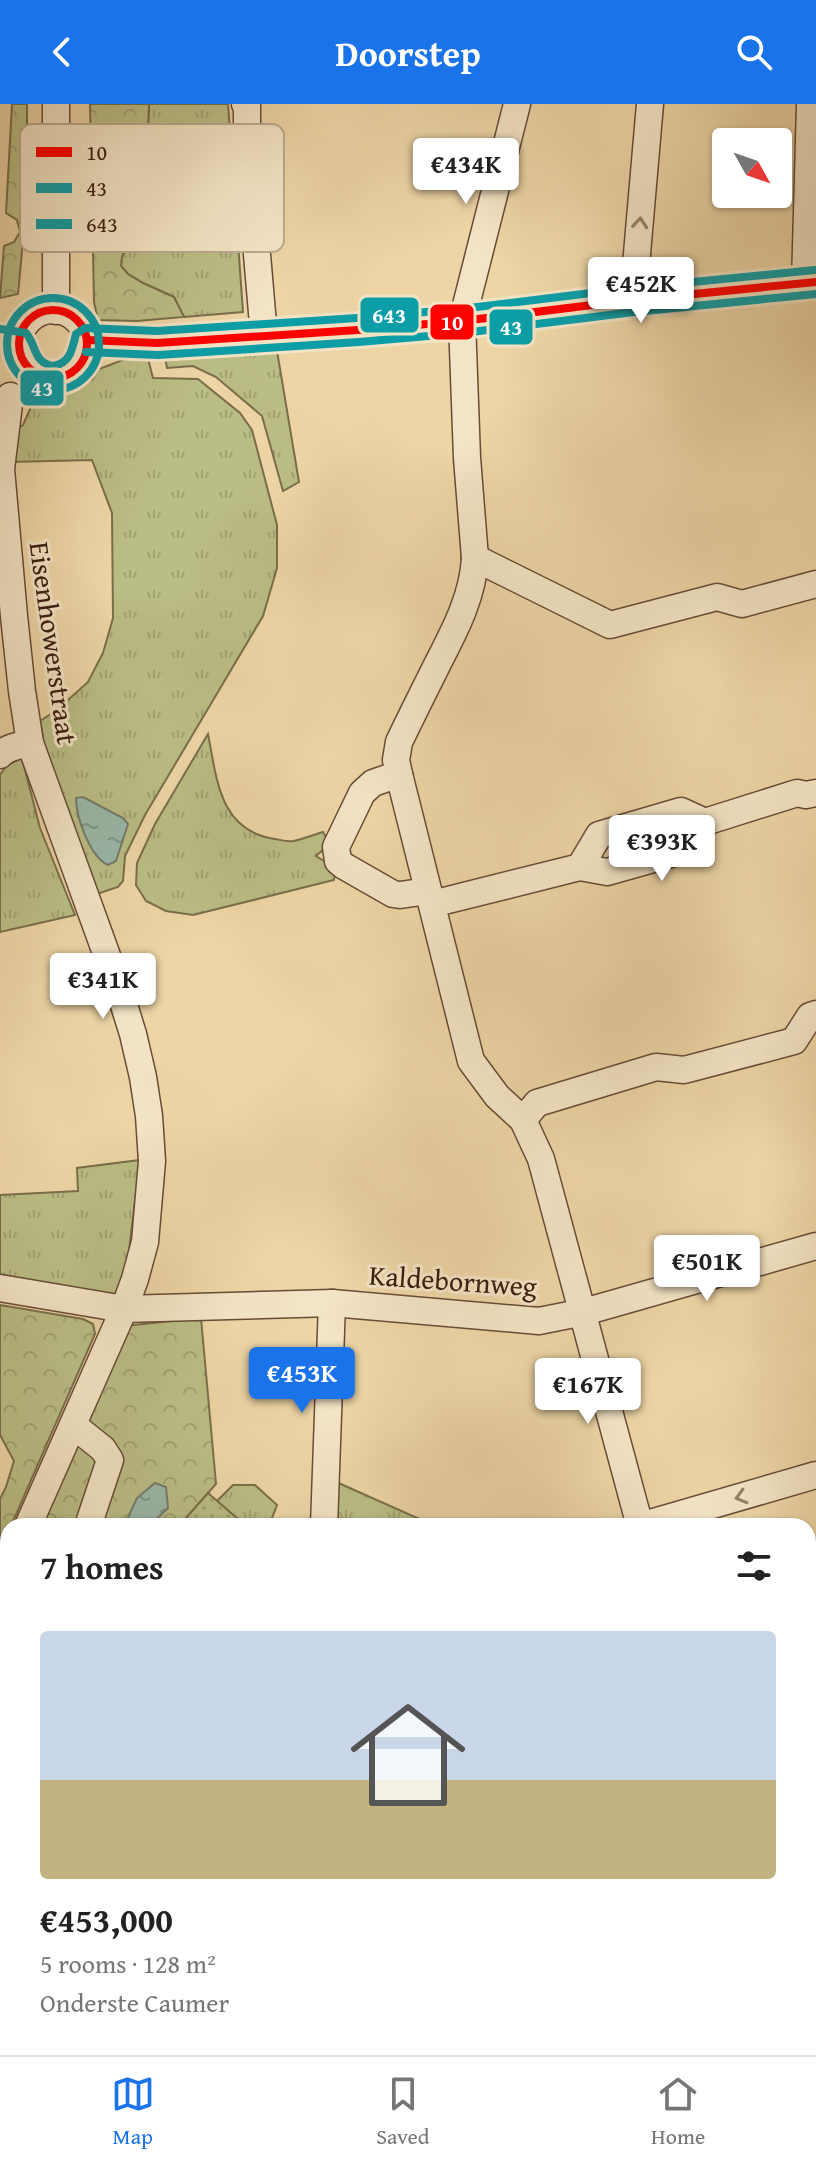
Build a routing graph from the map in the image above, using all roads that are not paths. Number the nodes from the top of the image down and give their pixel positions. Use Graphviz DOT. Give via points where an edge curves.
graph roads {
  1 [pos="245,104"];
  2 [pos="517,104"];
  3 [pos="650,104"];
  4 [pos="810,104"];
  5 [pos="247,124"];
  6 [pos="56,252"];
  7 [pos="257,252"];
  8 [pos="810,282"];
  9 [pos="633,300"];
  10 [pos="56,311"];
  11 [pos="462,321"];
  12 [pos="264,336"];
  13 [pos="87,340"];
  14 [pos="10,342"];
  15 [pos="10,396"];
  16 [pos="475,558"];
  17 [pos="816,584"];
  18 [pos="30,743"];
  19 [pos="0,755"];
  20 [pos="399,774"];
  21 [pos="816,793"];
  22 [pos="705,822"];
  23 [pos="580,867"];
  24 [pos="430,897"];
  25 [pos="816,1014"];
  26 [pos="523,1120"];
  27 [pos="816,1246"];
  28 [pos="0,1288"];
  29 [pos="332,1303"];
  30 [pos="124,1309"];
  31 [pos="584,1312"];
  32 [pos="73,1425"];
  33 [pos="816,1475"];
  34 [pos="32,1518"];
  35 [pos="91,1518"];
  36 [pos="324,1518"];
  37 [pos="638,1518"];
  38 [pos="668,1518"];
  1 -- 5 [label="street"];
  2 -- 11 [label="street"];
  9 -- 3 [label="street, one-way"];
  4 -- 8 [label="street"];
  6 -- 10 [label="street"];
  7 -- 12 [label="street"];
  8 -- 9 [label="street"];
  9 -- 11 [label="street"];
  10 -- 13 [label="street" via="76,319"];
  10 -- 14 [label="street" via="30,320"];
  11 -- 12 [label="street"];
  11 -- 16 [label="street"];
  12 -- 13 [label="street" via="157,343"];
  13 -- 14 [label="street" via="79,366 51,378 32,371"];
  15 -- 18 [label="street, Eisenhowerstraat" via="1,469"];
  16 -- 17 [label="street" via="610,625 717,597 742,604"];
  16 -- 20 [label="street" via="465,605 399,742"];
  18 -- 19 [label="street"];
  18 -- 30 [label="street, Eisenhowerstraat" via="119,989 143,1077 152,1161 150,1202 145,1242"];
  20 -- 24 [label="street"];
  20 -- 24 [label="street" via="362,793 338,839 336,854 344,866 393,894"];
  21 -- 22 [label="street" via="797,793"];
  22 -- 23 [label="street" via="692,848 607,872"];
  22 -- 23 [label="street" via="681,811 599,835"];
  23 -- 24 [label="street"];
  24 -- 26 [label="street" via="471,1061"];
  25 -- 26 [label="street" via="794,1041 684,1070 656,1067 537,1103"];
  26 -- 31 [label="street" via="541,1159"];
  27 -- 31 [label="street, Kaldebornweg"];
  28 -- 30 [label="street, Kaldebornweg"];
  29 -- 30 [label="street, Kaldebornweg"];
  29 -- 31 [label="street, Kaldebornweg" via="531,1321"];
  29 -- 36 [label="street"];
  30 -- 32 [label="street, Eisenhowerstraat"];
  31 -- 37 [label="street"];
  32 -- 34 [label="street, Eisenhowerstraat"];
  32 -- 35 [label="street" via="110,1460"];
  33 -- 38 [label="street, one-way"];
}
